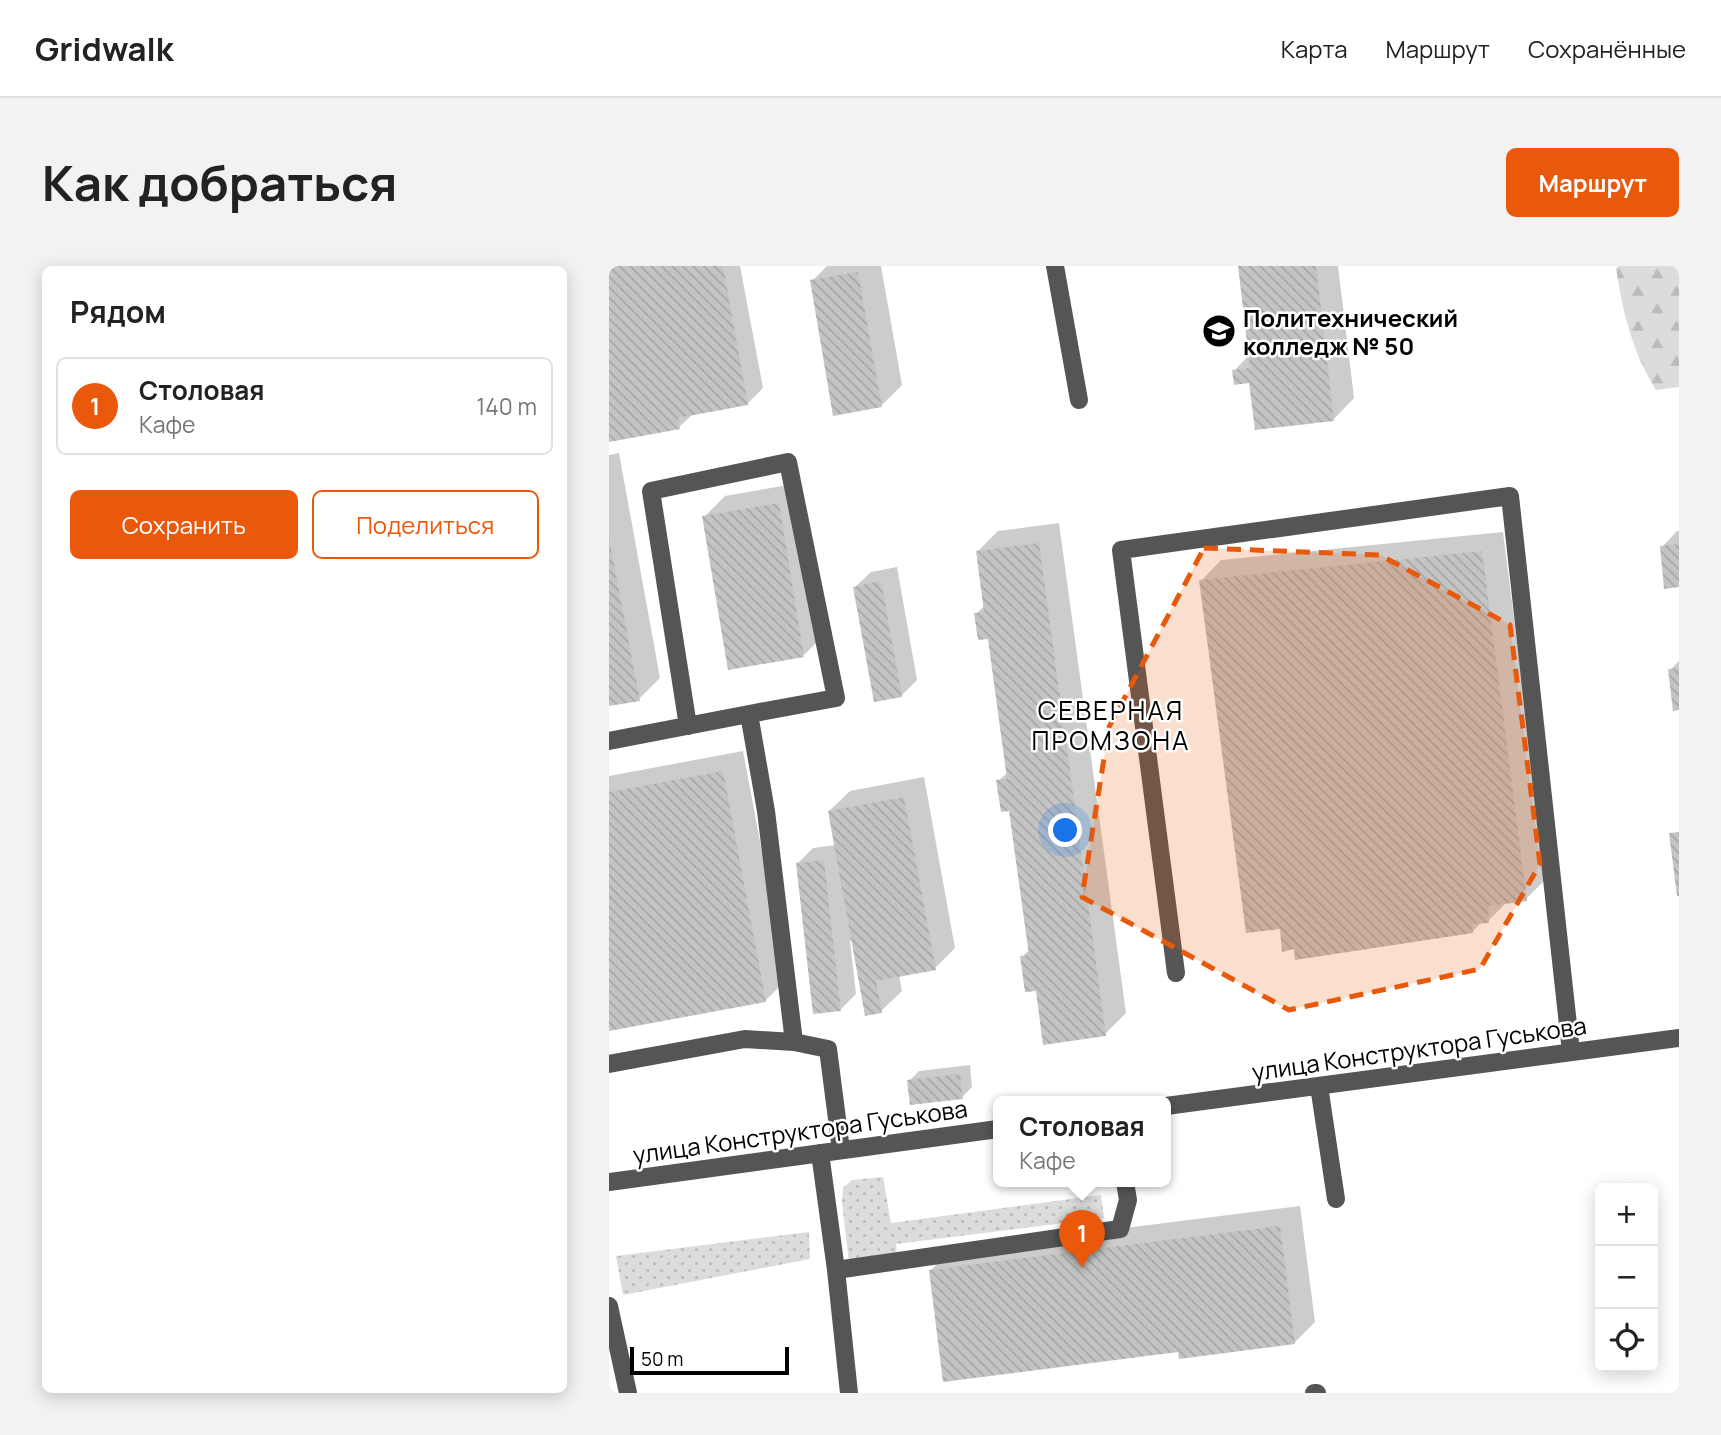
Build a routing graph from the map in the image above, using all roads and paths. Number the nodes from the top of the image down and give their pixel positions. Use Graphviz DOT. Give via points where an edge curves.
graph roads {
  1 [pos="1055,266"];
  2 [pos="1079,400"];
  3 [pos="749,714"];
  4 [pos="688,726"];
  5 [pos="609,741"];
  6 [pos="1176,973"];
  7 [pos="1679,1038"];
  8 [pos="794,1042"];
  9 [pos="1571,1052"];
  10 [pos="609,1064"];
  11 [pos="1319,1086"];
  12 [pos="1171,1106"];
  13 [pos="993,1130"];
  14 [pos="841,1150"];
  15 [pos="820,1153"];
  16 [pos="609,1182"];
  17 [pos="1126,1187"];
  18 [pos="1336,1199"];
  19 [pos="836,1270"];
  20 [pos="609,1306"];
  21 [pos="628,1393"];
  22 [pos="849,1393"];
  1 -- 2 [label="street"];
  3 -- 4 [label="street"];
  3 -- 4 [label="street" via="836,698 788,462 651,491"];
  3 -- 8 [label="street" via="766,811"];
  4 -- 5 [label="street"];
  6 -- 9 [label="street" via="1121,550 1510,496"];
  7 -- 9 [label="street, улица Конструктора Гуськова"];
  8 -- 10 [label="street" via="745,1039"];
  8 -- 14 [label="street" via="828,1049"];
  9 -- 11 [label="street, улица Конструктора Гуськова"];
  11 -- 12 [label="street, улица Конструктора Гуськова"];
  11 -- 18 [label="street"];
  13 -- 14 [label="street, улица Конструктора Гуськова"];
  14 -- 15 [label="street, улица Конструктора Гуськова"];
  15 -- 16 [label="street, улица Конструктора Гуськова"];
  15 -- 19 [label="street"];
  17 -- 19 [label="street" via="1128,1200 1120,1229"];
  19 -- 22 [label="street"];
  20 -- 21 [label="street"];
}
